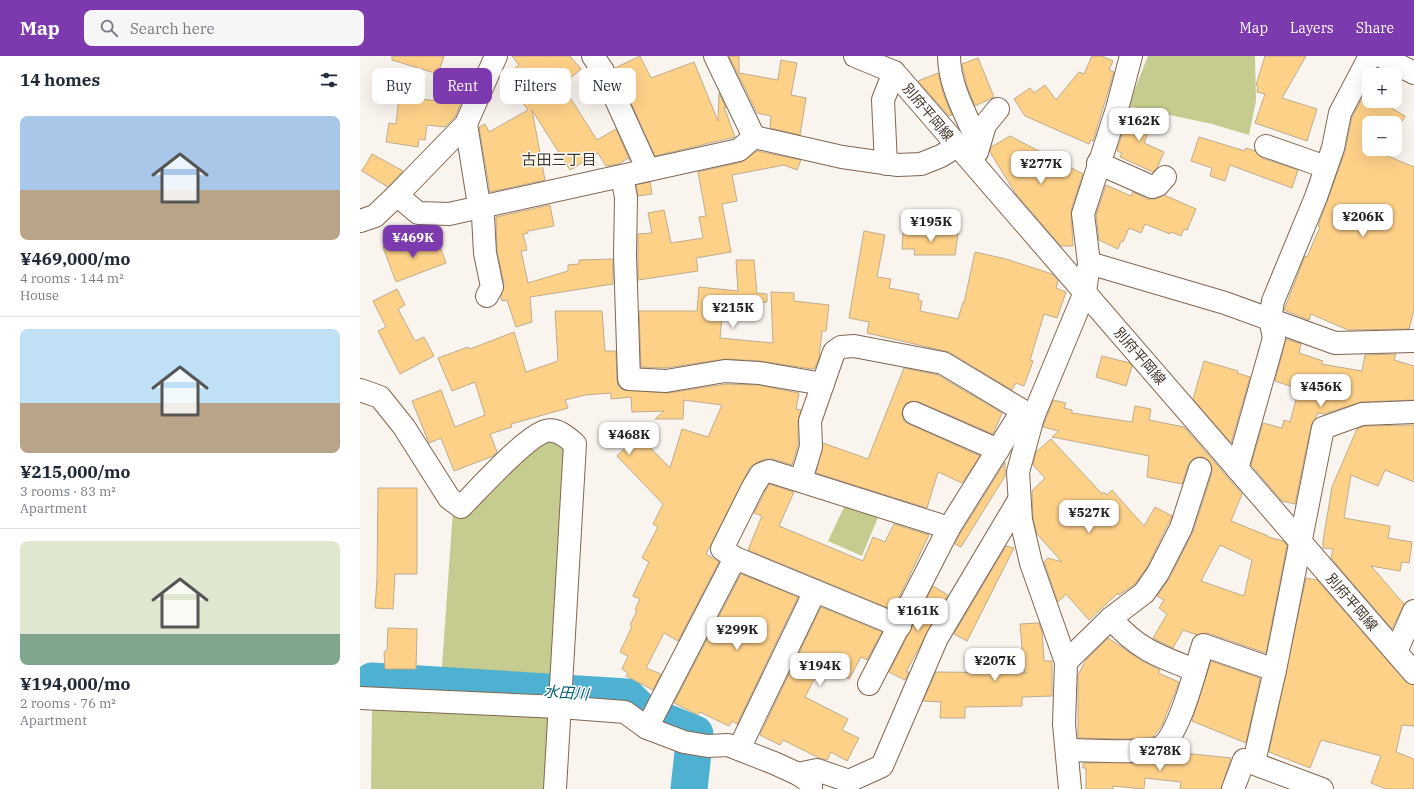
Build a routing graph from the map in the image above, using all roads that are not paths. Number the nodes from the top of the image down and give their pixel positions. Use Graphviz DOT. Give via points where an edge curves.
graph roads {
  1 [pos="496,56"];
  2 [pos="593,56"];
  3 [pos="715,56"];
  4 [pos="855,56"];
  5 [pos="949,56"];
  6 [pos="1131,56"];
  7 [pos="1370,56"];
  8 [pos="1382,56"];
  9 [pos="894,72"];
  10 [pos="1414,73"];
  11 [pos="998,109"];
  12 [pos="466,124"];
  13 [pos="754,137"];
  14 [pos="979,144"];
  15 [pos="957,146"];
  16 [pos="1266,146"];
  17 [pos="1098,163"];
  18 [pos="886,164"];
  19 [pos="973,165"];
  20 [pos="1326,167"];
  21 [pos="648,170"];
  22 [pos="622,176"];
  23 [pos="1165,177"];
  24 [pos="398,195"];
  25 [pos="480,208"];
  26 [pos="360,221"];
  27 [pos="1089,262"];
  28 [pos="1084,292"];
  29 [pos="487,296"];
  30 [pos="1270,319"];
  31 [pos="1414,341"];
  32 [pos="823,384"];
  33 [pos="360,390"];
  34 [pos="1414,412"];
  35 [pos="914,413"];
  36 [pos="1028,414"];
  37 [pos="998,450"];
  38 [pos="1200,469"];
  39 [pos="1237,470"];
  40 [pos="801,480"];
  41 [pos="1019,500"];
  42 [pos="949,528"];
  43 [pos="1300,543"];
  44 [pos="735,558"];
  45 [pos="816,591"];
  46 [pos="1414,611"];
  47 [pos="1111,618"];
  48 [pos="900,626"];
  49 [pos="1396,652"];
  50 [pos="1066,662"];
  51 [pos="1195,670"];
  52 [pos="1275,670"];
  53 [pos="1414,673"];
  54 [pos="869,684"];
  55 [pos="360,698"];
  56 [pos="560,707"];
  57 [pos="647,728"];
  58 [pos="739,749"];
  59 [pos="1068,750"];
  60 [pos="1254,762"];
  61 [pos="804,782"];
  62 [pos="555,789"];
  63 [pos="1070,789"];
  64 [pos="1233,789"];
  65 [pos="1322,789"];
  1 -- 12 [label="street"];
  2 -- 21 [label="street" via="603,71"];
  3 -- 13 [label="street"];
  4 -- 9 [label="street, 別府平岡線"];
  5 -- 14 [label="street" via="956,91"];
  6 -- 17 [label="street"];
  7 -- 20 [label="street" via="1340,113 1333,148"];
  8 -- 10 [label="street"];
  9 -- 15 [label="street, 別府平岡線"];
  9 -- 18 [label="street" via="883,100"];
  11 -- 14 [label="street" via="986,125"];
  12 -- 24 [label="street"];
  12 -- 25 [label="street"];
  13 -- 18 [label="street"];
  13 -- 21 [label="street" via="739,150"];
  14 -- 19 [label="street"];
  15 -- 18 [label="street" via="922,164"];
  15 -- 19 [label="street, 別府平岡線"];
  16 -- 20 [label="street"];
  17 -- 23 [label="street" via="1152,187 1158,185"];
  17 -- 27 [label="street" via="1083,214"];
  19 -- 28 [label="street, 別府平岡線"];
  20 -- 30 [label="street" via="1273,301"];
  21 -- 22 [label="street"];
  22 -- 25 [label="street"];
  22 -- 32 [label="street" via="626,197 629,380 666,381 726,371 759,373"];
  24 -- 25 [label="street" via="418,213 450,214"];
  24 -- 26 [label="street" via="375,216"];
  25 -- 29 [label="street" via="492,287"];
  27 -- 28 [label="street"];
  27 -- 30 [label="street"];
  28 -- 36 [label="street"];
  28 -- 39 [label="street, 別府平岡線"];
  30 -- 31 [label="street" via="1335,343"];
  30 -- 39 [label="street" via="1274,338"];
  32 -- 36 [label="street" via="834,352 841,347 854,346 944,363"];
  32 -- 40 [label="street" via="810,421 811,446"];
  33 -- 56 [label="street" via="380,397 404,427 449,498 461,507 527,441 546,431 564,434 575,444"];
  34 -- 43 [label="street" via="1362,414 1323,428"];
  35 -- 37 [label="street"];
  36 -- 37 [label="street"];
  36 -- 41 [label="street" via="1018,472"];
  37 -- 42 [label="street"];
  38 -- 47 [label="street" via="1181,528 1158,573 1144,593"];
  39 -- 43 [label="street, 別府平岡線"];
  40 -- 42 [label="street"];
  40 -- 44 [label="street" via="769,471 761,474 752,487 722,550"];
  41 -- 50 [label="street" via="1031,563"];
  41 -- 61 [label="street" via="937,638 882,766 849,781 817,770"];
  42 -- 48 [label="street"];
  43 -- 49 [label="street, 別府平岡線"];
  43 -- 52 [label="street"];
  44 -- 45 [label="street"];
  44 -- 57 [label="street"];
  45 -- 48 [label="street"];
  45 -- 58 [label="street"];
  46 -- 49 [label="street"];
  47 -- 50 [label="street"];
  47 -- 51 [label="street" via="1121,631 1141,647 1156,656"];
  48 -- 54 [label="street"];
  49 -- 53 [label="street, 別府平岡線"];
  50 -- 59 [label="street" via="1064,724"];
  51 -- 52 [label="street" via="1203,645"];
  51 -- 59 [label="street" via="1169,741 1159,748"];
  52 -- 60 [label="street"];
  55 -- 56 [label="street"];
  56 -- 57 [label="street" via="625,712"];
  56 -- 62 [label="street"];
  57 -- 58 [label="street" via="684,742 708,746 728,745"];
  58 -- 61 [label="street"];
  59 -- 63 [label="street"];
  60 -- 64 [label="street" via="1244,760"];
  60 -- 65 [label="street"];
}
